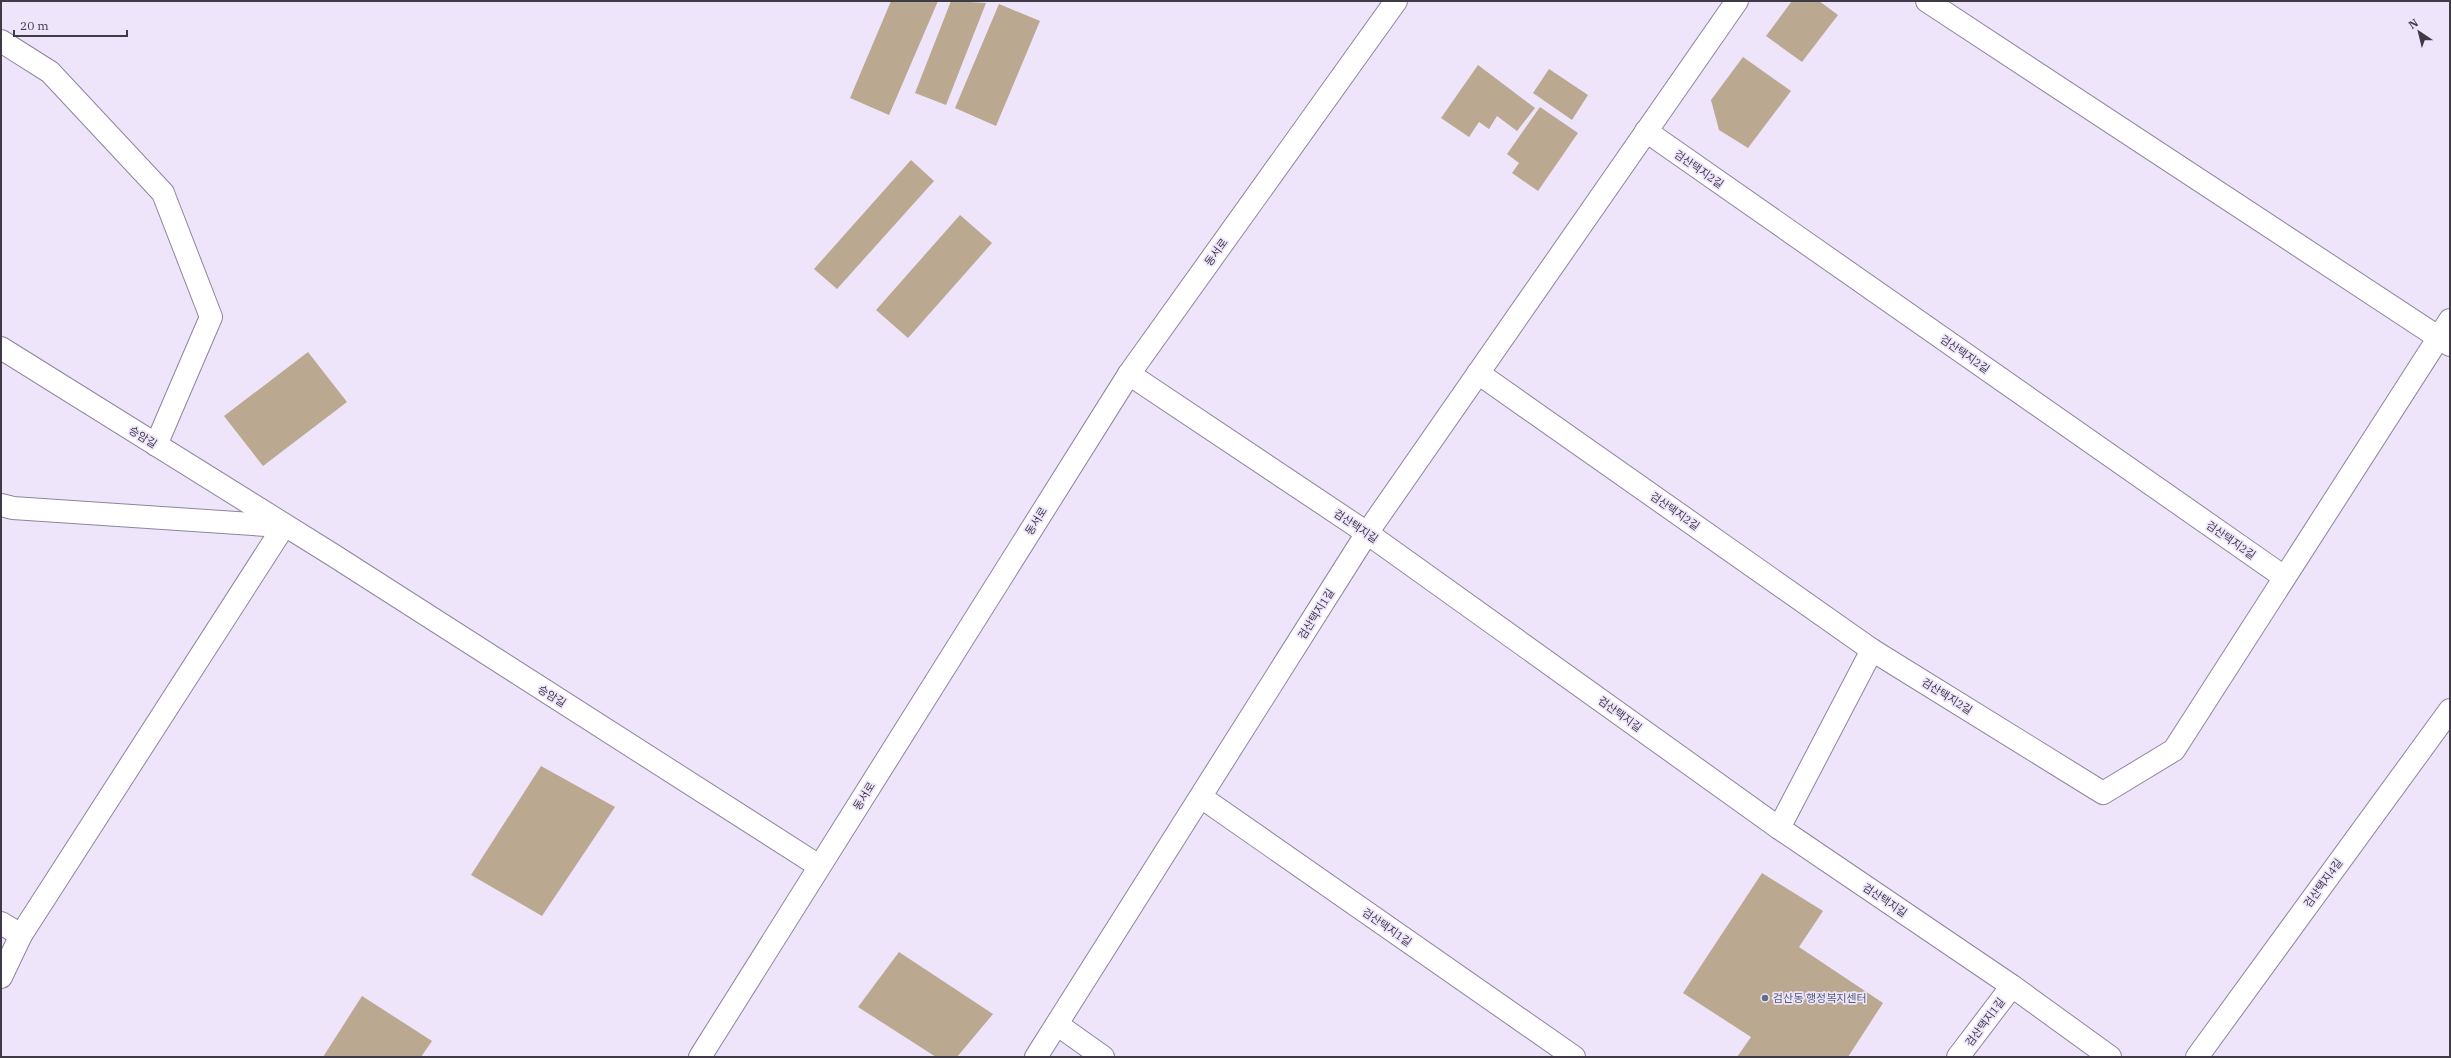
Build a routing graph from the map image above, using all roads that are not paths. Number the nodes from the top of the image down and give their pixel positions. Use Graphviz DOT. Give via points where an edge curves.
graph roads {
  1 [pos="1737,1"];
  2 [pos="1927,1"];
  3 [pos="1389,4"];
  4 [pos="1,41"];
  5 [pos="1646,131"];
  6 [pos="2446,334"];
  7 [pos="1,348"];
  8 [pos="1478,373"];
  9 [pos="1129,374"];
  10 [pos="156,445"];
  11 [pos="1,505"];
  12 [pos="284,526"];
  13 [pos="1367,533"];
  14 [pos="2284,577"];
  15 [pos="1872,650"];
  16 [pos="2450,710"];
  17 [pos="1201,797"];
  18 [pos="1779,828"];
  19 [pos="819,866"];
  20 [pos="1,922"];
  21 [pos="21,935"];
  22 [pos="1,977"];
  23 [pos="2012,986"];
  24 [pos="1058,1025"];
  25 [pos="700,1057"];
  26 [pos="1036,1057"];
  27 [pos="1103,1057"];
  28 [pos="1574,1057"];
  29 [pos="1958,1057"];
  30 [pos="2110,1057"];
  31 [pos="2197,1057"];
  1 -- 5 [label="street"];
  2 -- 6 [label="street, 검산택지2길"];
  3 -- 9 [label="street, 동서로"];
  4 -- 10 [label="street" via="50,72 163,193 212,318"];
  5 -- 8 [label="street"];
  5 -- 14 [label="street, 검산택지2길"];
  6 -- 14 [label="street, 검산택지2길"];
  7 -- 10 [label="street, 승암길"];
  8 -- 13 [label="street"];
  8 -- 15 [label="street, 검산택지2길"];
  9 -- 13 [label="street, 검산택지길"];
  9 -- 19 [label="street, 동서로"];
  10 -- 12 [label="street, 승암길"];
  11 -- 12 [label="street, 승암길" via="13,508"];
  12 -- 19 [label="street, 승암길"];
  12 -- 21 [label="street"];
  13 -- 17 [label="street, 검산택지1길"];
  13 -- 18 [label="street, 검산택지길"];
  14 -- 15 [label="street, 검산택지2길" via="2174,750 2103,792"];
  15 -- 18 [label="street"];
  16 -- 31 [label="street, 검산택지4길"];
  17 -- 24 [label="street, 검산택지1길"];
  17 -- 28 [label="street, 검산택지1길"];
  18 -- 23 [label="street, 검산택지길"];
  19 -- 25 [label="street, 동서로"];
  20 -- 21 [label="street"];
  21 -- 22 [label="street"];
  23 -- 29 [label="street, 검산택지1길"];
  23 -- 30 [label="street, 검산택지길"];
  24 -- 26 [label="street, 검산택지1길"];
  24 -- 27 [label="street"];
}
